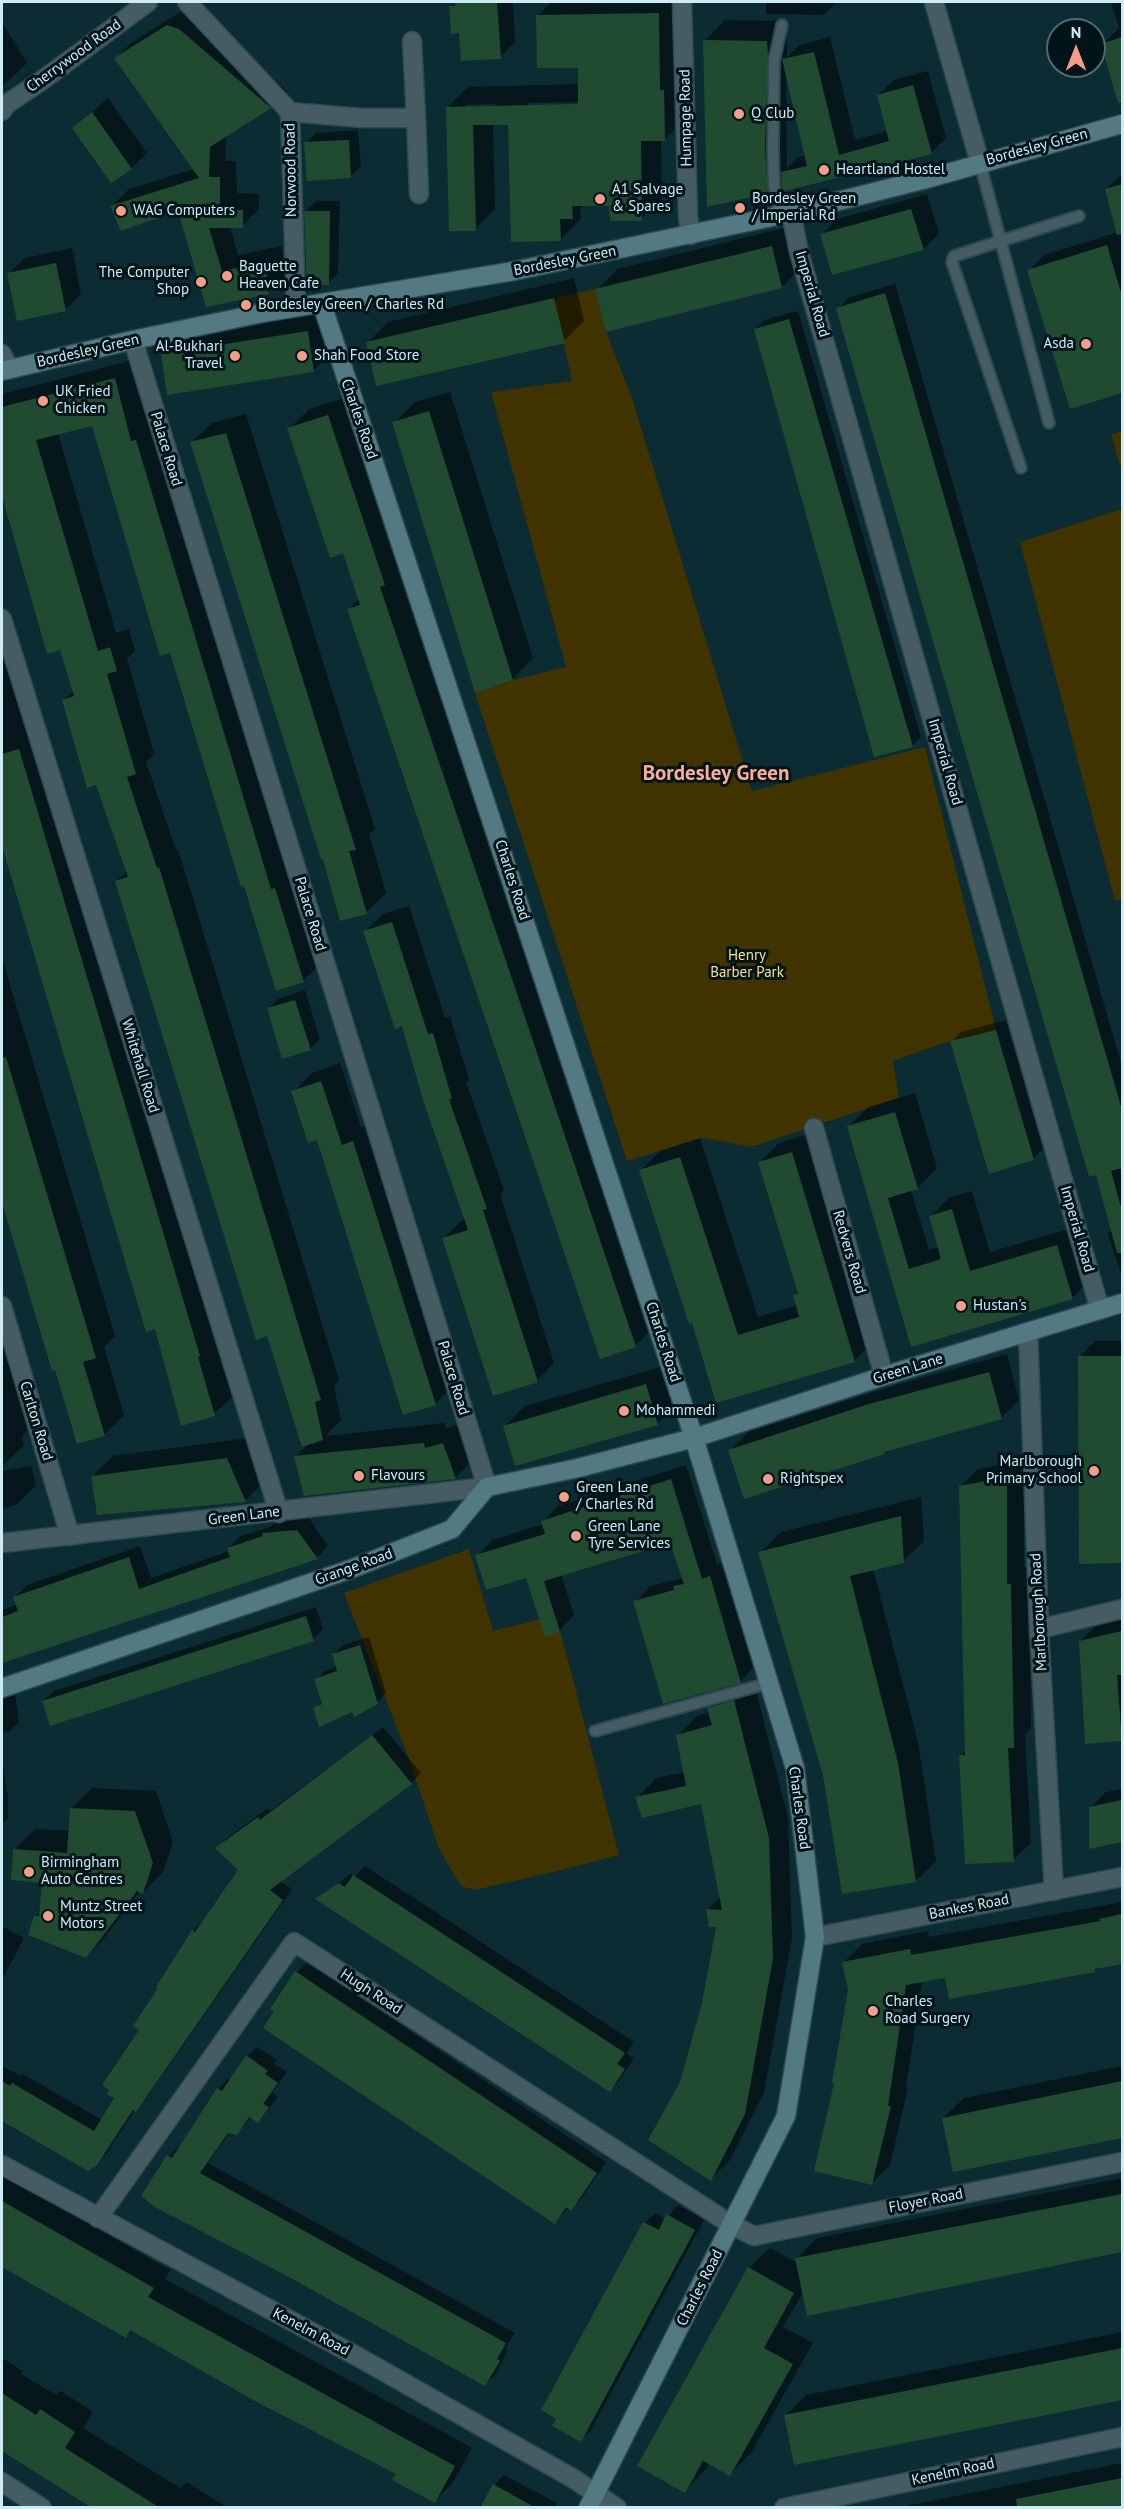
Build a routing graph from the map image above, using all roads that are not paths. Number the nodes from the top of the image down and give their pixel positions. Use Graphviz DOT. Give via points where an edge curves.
graph roads {
  1 [pos="148,2"];
  2 [pos="187,2"];
  3 [pos="682,2"];
  4 [pos="934,2"];
  5 [pos="782,25"];
  6 [pos="412,41"];
  7 [pos="2,111"];
  8 [pos="290,112"];
  9 [pos="416,118"];
  10 [pos="1122,124"];
  11 [pos="980,163"];
  12 [pos="419,194"];
  13 [pos="785,214"];
  14 [pos="1079,216"];
  15 [pos="691,235"];
  16 [pos="999,242"];
  17 [pos="322,304"];
  18 [pos="296,307"];
  19 [pos="133,340"];
  20 [pos="4,365"];
  21 [pos="1049,423"];
  22 [pos="1021,468"];
  23 [pos="2,620"];
  24 [pos="814,1128"];
  25 [pos="1122,1303"];
  26 [pos="2,1306"];
  27 [pos="1100,1310"];
  28 [pos="1028,1332"];
  29 [pos="884,1376"];
  30 [pos="694,1438"];
  31 [pos="487,1487"];
  32 [pos="279,1513"];
  33 [pos="70,1536"];
  34 [pos="2,1543"];
  35 [pos="1122,1609"];
  36 [pos="1039,1629"];
  37 [pos="769,1683"];
  38 [pos="2,1688"];
  39 [pos="595,1731"];
  40 [pos="1122,1877"];
  41 [pos="1054,1891"];
  42 [pos="815,1936"];
  43 [pos="1122,2162"];
  44 [pos="2,2165"];
  45 [pos="98,2218"];
  46 [pos="732,2225"];
  47 [pos="1122,2437"];
  48 [pos="2,2482"];
  49 [pos="592,2500"];
  50 [pos="42,2508"];
  51 [pos="617,2508"];
  52 [pos="784,2508"];
  1 -- 7 [label="street, Cherrywood Road"];
  2 -- 8 [label="street, Norwood Road"];
  3 -- 15 [label="street, Humpage Road"];
  4 -- 11 [label="street"];
  5 -- 13 [label="lane" via="774,61 773,150 774,186"];
  6 -- 9 [label="street"];
  8 -- 9 [label="street"];
  8 -- 18 [label="street, Norwood Road"];
  9 -- 12 [label="street"];
  10 -- 11 [label="street, Bordesley Green"];
  11 -- 13 [label="street, Bordesley Green"];
  11 -- 16 [label="lane"];
  13 -- 15 [label="street, Bordesley Green"];
  13 -- 27 [label="street, Imperial Road"];
  14 -- 16 [label="lane"];
  15 -- 17 [label="street, Bordesley Green"];
  16 -- 21 [label="lane"];
  16 -- 22 [label="lane" via="954,256 952,262"];
  17 -- 18 [label="street, Bordesley Green"];
  17 -- 30 [label="street, Charles Road"];
  18 -- 19 [label="street, Bordesley Green"];
  19 -- 20 [label="street, Bordesley Green"];
  19 -- 31 [label="street, Palace Road"];
  23 -- 32 [label="street, Whitehall Road"];
  24 -- 29 [label="street, Redvers Road"];
  25 -- 27 [label="street, Green Lane"];
  26 -- 33 [label="street, Carlton Road"];
  27 -- 28 [label="street, Green Lane"];
  28 -- 29 [label="street, Green Lane"];
  28 -- 36 [label="street, Marlborough Road"];
  29 -- 30 [label="street, Green Lane"];
  30 -- 31 [label="street"];
  30 -- 37 [label="street, Charles Road"];
  31 -- 32 [label="street, Green Lane"];
  31 -- 38 [label="street, Grange Road" via="452,1529 351,1569"];
  32 -- 33 [label="street, Green Lane"];
  33 -- 34 [label="street, Green Lane"];
  35 -- 36 [label="street"];
  36 -- 41 [label="street, Marlborough Road"];
  37 -- 39 [label="lane"];
  37 -- 42 [label="street, Charles Road" via="795,1768"];
  40 -- 41 [label="street, Bankes Road"];
  41 -- 42 [label="street, Bankes Road"];
  42 -- 46 [label="street, Charles Road" via="786,2116"];
  43 -- 46 [label="street, Floyer Road" via="754,2236"];
  44 -- 45 [label="street, Kenelm Road"];
  45 -- 46 [label="street, Hugh Road" via="294,1941"];
  45 -- 49 [label="street, Kenelm Road" via="360,2358"];
  46 -- 49 [label="street, Charles Road"];
  47 -- 52 [label="street, Kenelm Road"];
  48 -- 50 [label="street"];
  49 -- 51 [label="street, Kenelm Road"];
}
